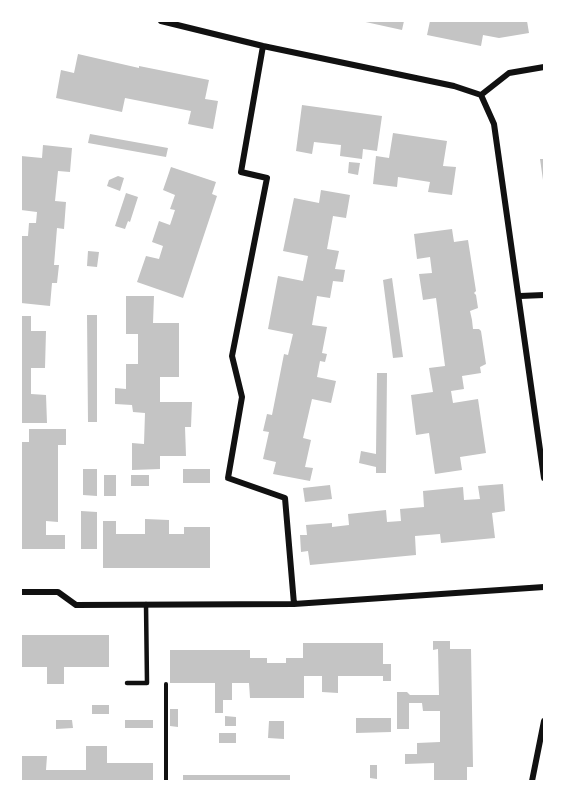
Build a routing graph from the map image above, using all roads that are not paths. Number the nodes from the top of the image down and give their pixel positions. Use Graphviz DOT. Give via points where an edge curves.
graph roads {
  1 [pos="161,21"];
  2 [pos="263,46"];
  3 [pos="544,67"];
  4 [pos="481,95"];
  5 [pos="544,295"];
  6 [pos="520,296"];
  7 [pos="544,478"];
  8 [pos="544,587"];
  9 [pos="21,592"];
  10 [pos="146,604"];
  11 [pos="294,604"];
  12 [pos="127,683"];
  13 [pos="544,721"];
  14 [pos="532,781"];
  1 -- 2 [label="street"];
  2 -- 4 [label="street"];
  2 -- 11 [label="street" via="241,172 267,178 232,356 242,398 228,478 285,498"];
  3 -- 4 [label="street" via="509,73"];
  4 -- 6 [label="street" via="494,124"];
  5 -- 6 [label="street"];
  6 -- 7 [label="street"];
  8 -- 11 [label="street"];
  9 -- 10 [label="street" via="58,592 76,605"];
  10 -- 11 [label="street"];
  10 -- 12 [label="lane" via="147,683"];
  13 -- 14 [label="street"];
}
